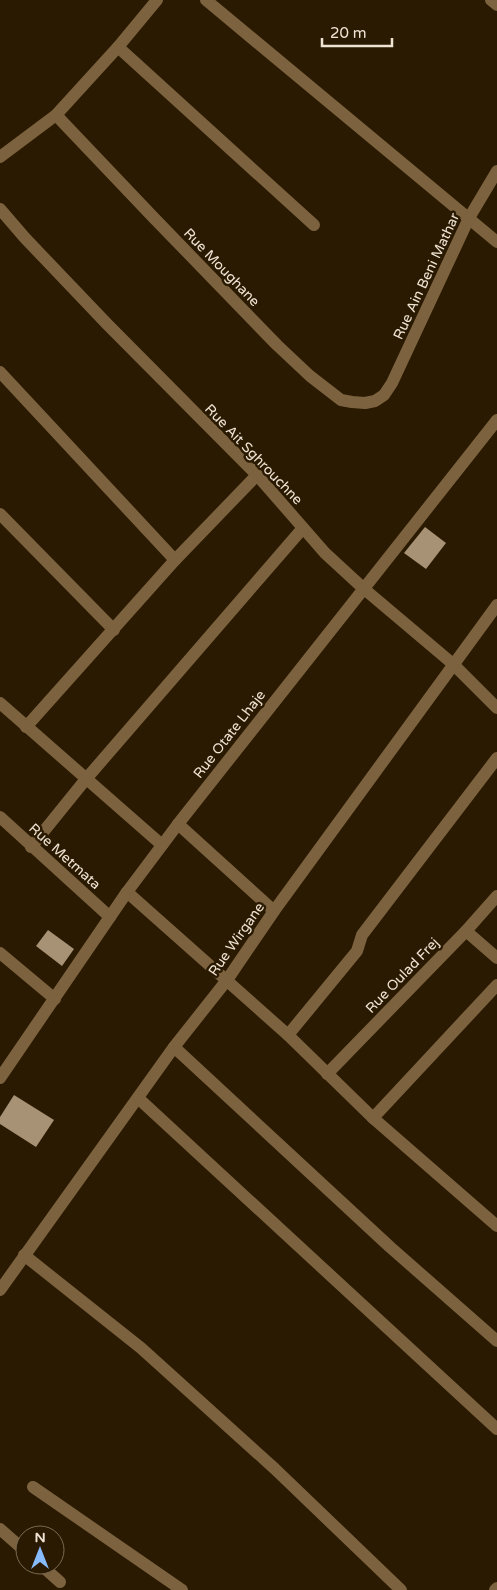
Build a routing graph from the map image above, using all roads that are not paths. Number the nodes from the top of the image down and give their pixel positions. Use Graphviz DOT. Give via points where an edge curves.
graph roads {
  1 [pos="157,0"];
  2 [pos="206,0"];
  3 [pos="491,0"];
  4 [pos="497,5"];
  5 [pos="118,48"];
  6 [pos="56,115"];
  7 [pos="0,157"];
  8 [pos="497,171"];
  9 [pos="0,209"];
  10 [pos="469,218"];
  11 [pos="314,225"];
  12 [pos="497,242"];
  13 [pos="0,372"];
  14 [pos="384,395"];
  15 [pos="495,425"];
  16 [pos="257,475"];
  17 [pos="0,514"];
  18 [pos="303,528"];
  19 [pos="175,560"];
  20 [pos="363,588"];
  21 [pos="497,605"];
  22 [pos="114,630"];
  23 [pos="453,664"];
  24 [pos="0,703"];
  25 [pos="497,708"];
  26 [pos="26,727"];
  27 [pos="497,758"];
  28 [pos="86,779"];
  29 [pos="0,817"];
  30 [pos="178,824"];
  31 [pos="162,845"];
  32 [pos="31,847"];
  33 [pos="127,892"];
  34 [pos="497,896"];
  35 [pos="274,911"];
  36 [pos="110,917"];
  37 [pos="466,931"];
  38 [pos="0,953"];
  39 [pos="497,958"];
  40 [pos="227,980"];
  41 [pos="497,985"];
  42 [pos="55,999"];
  43 [pos="288,1035"];
  44 [pos="174,1047"];
  45 [pos="327,1074"];
  46 [pos="0,1078"];
  47 [pos="138,1098"];
  48 [pos="373,1118"];
  49 [pos="497,1226"];
  50 [pos="24,1255"];
  51 [pos="0,1290"];
  52 [pos="497,1341"];
  53 [pos="497,1429"];
  54 [pos="33,1487"];
  55 [pos="0,1529"];
  56 [pos="15,1542"];
  57 [pos="52,1575"];
  58 [pos="60,1582"];
  59 [pos="182,1590"];
  60 [pos="401,1590"];
  1 -- 5 [label="street"];
  2 -- 10 [label="street"];
  3 -- 4 [label="street"];
  5 -- 6 [label="street"];
  5 -- 11 [label="street"];
  6 -- 7 [label="street"];
  6 -- 14 [label="street, Rue Moughane" via="310,376 341,400 366,403"];
  8 -- 10 [label="street, Rue Ain Beni Mathar"];
  9 -- 16 [label="street, Rue Ait Sghrouchne" via="108,326"];
  10 -- 12 [label="street"];
  10 -- 14 [label="street, Rue Ain Beni Mathar" via="403,362"];
  13 -- 19 [label="street"];
  15 -- 20 [label="street, Rue Otate Lhaje"];
  16 -- 18 [label="street, Rue Ait Sghrouchne"];
  16 -- 19 [label="street"];
  17 -- 22 [label="street"];
  18 -- 20 [label="street, Rue Ait Sghrouchne"];
  18 -- 28 [label="street"];
  19 -- 22 [label="street"];
  20 -- 23 [label="street, Rue Ait Sghrouchne"];
  20 -- 30 [label="street, Rue Otate Lhaje"];
  21 -- 23 [label="street, Rue Wirgane"];
  22 -- 26 [label="street"];
  23 -- 25 [label="street, Rue Ait Sghrouchne"];
  23 -- 35 [label="street, Rue Wirgane"];
  24 -- 26 [label="street"];
  26 -- 28 [label="street"];
  27 -- 43 [label="street" via="362,935 357,951"];
  28 -- 31 [label="street"];
  28 -- 32 [label="street"];
  29 -- 32 [label="street, Rue Metmata"];
  30 -- 31 [label="street, Rue Otate Lhaje"];
  30 -- 35 [label="street"];
  31 -- 33 [label="street, Rue Otate Lhaje"];
  32 -- 36 [label="street, Rue Metmata"];
  33 -- 36 [label="street, Rue Otate Lhaje"];
  33 -- 40 [label="street"];
  34 -- 37 [label="street, Rue Oulad Frej"];
  35 -- 40 [label="street, Rue Wirgane"];
  36 -- 42 [label="street, Rue Otate Lhaje"];
  37 -- 39 [label="street"];
  37 -- 45 [label="street, Rue Oulad Frej"];
  38 -- 42 [label="street"];
  40 -- 43 [label="street"];
  40 -- 44 [label="street, Rue Wirgane"];
  41 -- 48 [label="street"];
  42 -- 46 [label="street, Rue Otate Lhaje"];
  43 -- 45 [label="street"];
  44 -- 47 [label="street, Rue Wirgane"];
  44 -- 52 [label="street"];
  45 -- 48 [label="street"];
  47 -- 50 [label="street, Rue Wirgane"];
  47 -- 53 [label="street"];
  48 -- 49 [label="street"];
  50 -- 51 [label="street, Rue Wirgane"];
  50 -- 60 [label="street" via="141,1348 275,1469"];
  54 -- 59 [label="street"];
  55 -- 56 [label="street"];
  57 -- 58 [label="street"];
}
